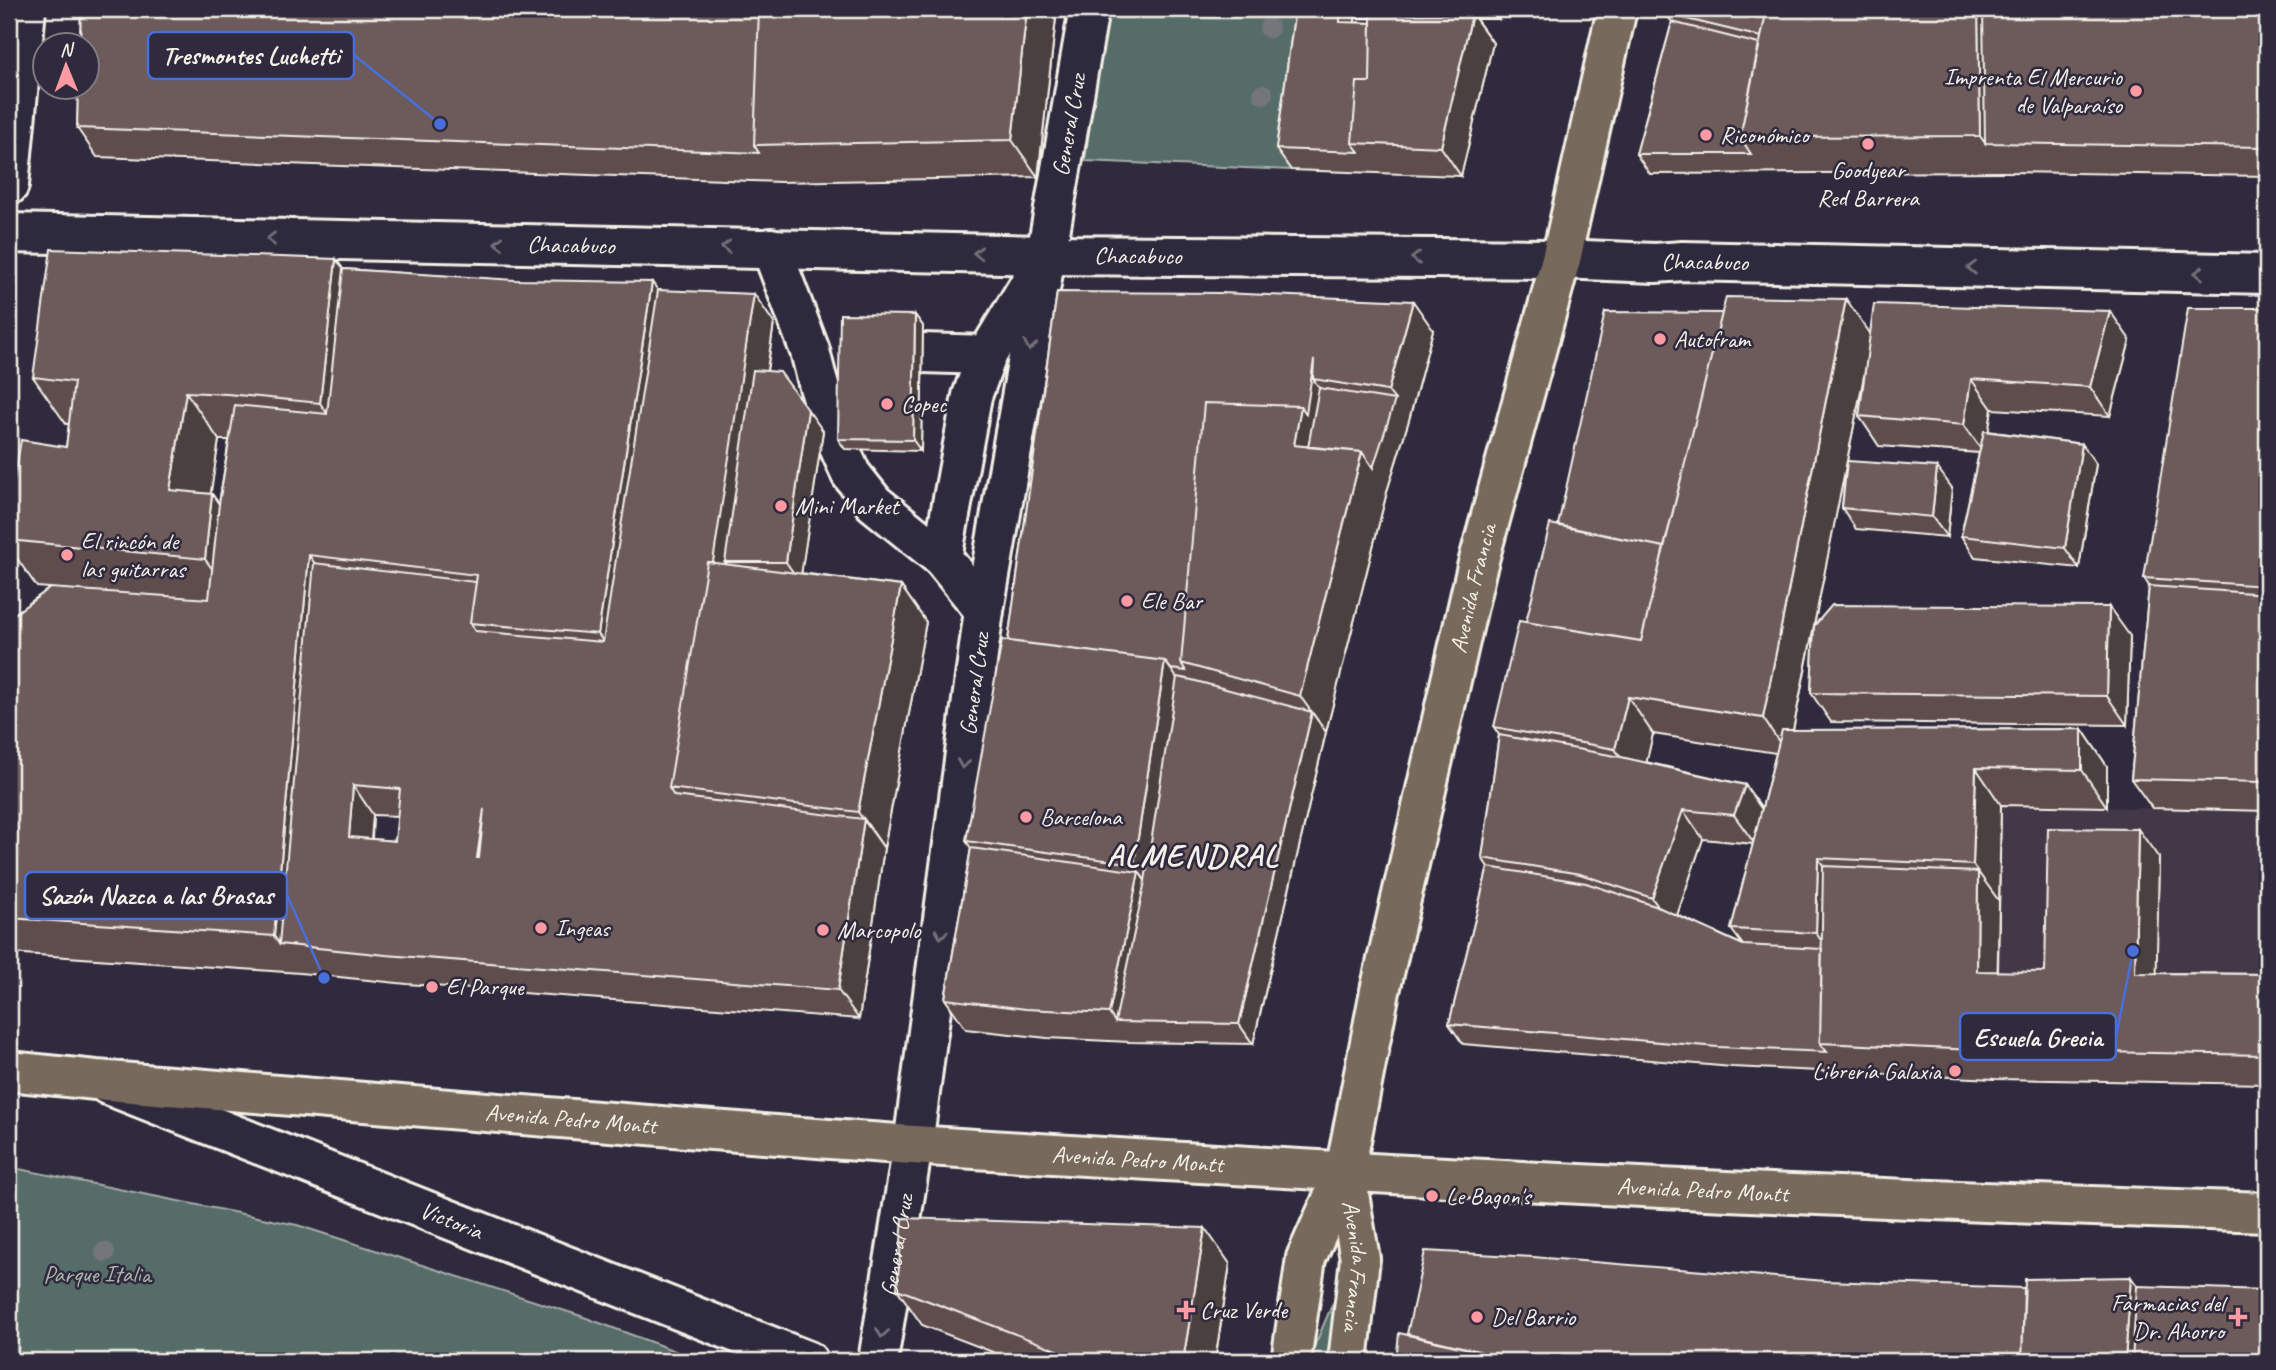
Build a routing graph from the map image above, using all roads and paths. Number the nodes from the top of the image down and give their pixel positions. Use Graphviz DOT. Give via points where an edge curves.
graph roads {
  1 [pos="26,9"];
  2 [pos="1089,9"];
  3 [pos="1617,9"];
  4 [pos="9,185"];
  5 [pos="9,233"];
  6 [pos="771,248"];
  7 [pos="1046,255"];
  8 [pos="1560,258"];
  9 [pos="2267,274"];
  10 [pos="922,353"];
  11 [pos="987,355"];
  12 [pos="942,558"];
  13 [pos="984,610"];
  14 [pos="9,1071"];
  15 [pos="96,1080"];
  16 [pos="913,1145"];
  17 [pos="1345,1171"];
  18 [pos="2267,1212"];
  19 [pos="808,1361"];
  20 [pos="878,1361"];
  21 [pos="1291,1361"];
  22 [pos="1348,1361"];
  1 -- 4 [label="street"];
  2 -- 7 [label="street, General Cruz"];
  3 -- 8 [label="main road, Avenida Francia"];
  6 -- 5 [label="street, Chacabuco, one-way"];
  7 -- 6 [label="street, Chacabuco, one-way"];
  6 -- 12 [label="street" via="828,351 818,383 851,474 874,503"];
  8 -- 7 [label="street, Chacabuco, one-way"];
  7 -- 11 [label="street"];
  7 -- 13 [label="street, General Cruz, one-way"];
  9 -- 8 [label="street, Chacabuco, one-way"];
  8 -- 17 [label="main road, Avenida Francia" via="1476,571 1383,978"];
  10 -- 11 [label="street"];
  11 -- 12 [label="street" via="972,396"];
  12 -- 13 [label="street"];
  13 -- 16 [label="street, General Cruz, one-way"];
  14 -- 15 [label="main road, Avenida Pedro Montt"];
  15 -- 16 [label="main road, Avenida Pedro Montt"];
  15 -- 19 [label="street, Victoria"];
  16 -- 17 [label="main road, Avenida Pedro Montt"];
  16 -- 20 [label="street, General Cruz, one-way"];
  17 -- 18 [label="main road, Avenida Pedro Montt" via="1976,1203"];
  17 -- 21 [label="main road, Avenida Francia" via="1306,1258"];
  17 -- 22 [label="main road, Avenida Francia" via="1360,1259"];
}
